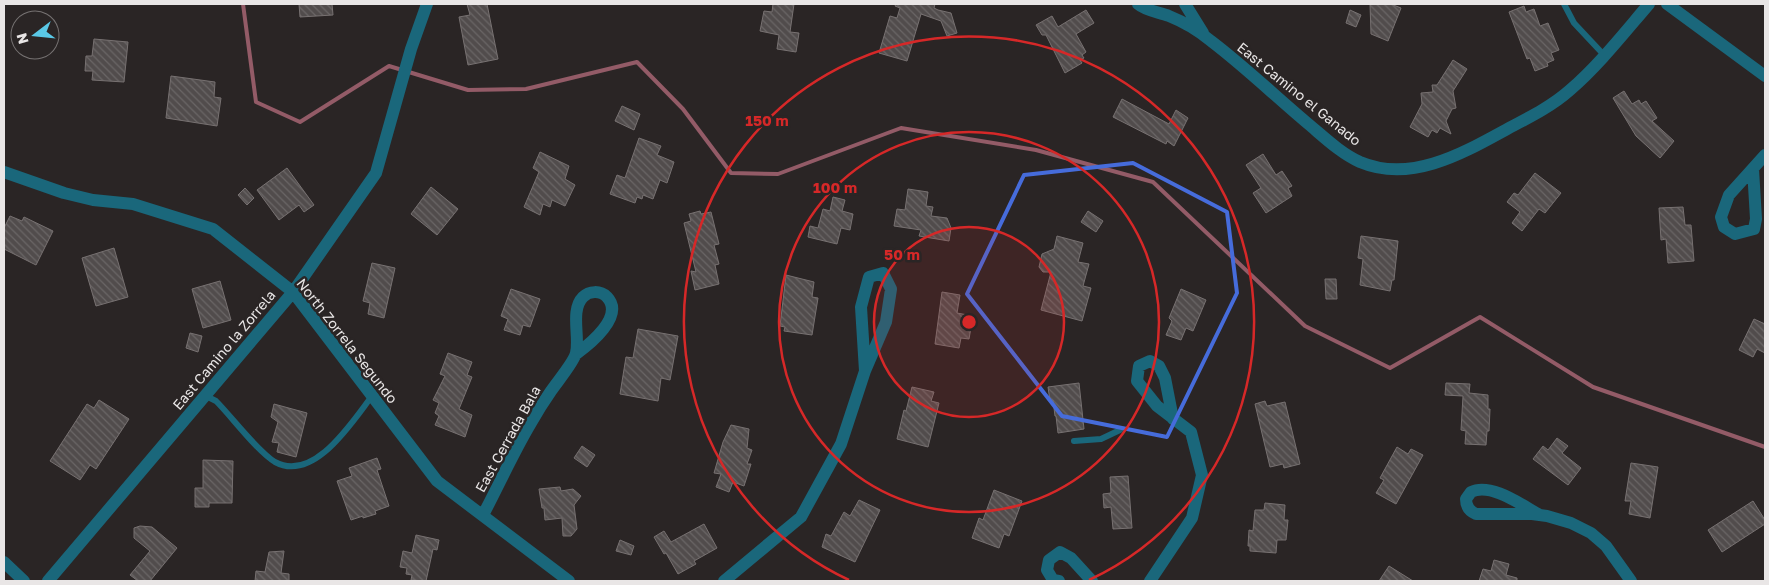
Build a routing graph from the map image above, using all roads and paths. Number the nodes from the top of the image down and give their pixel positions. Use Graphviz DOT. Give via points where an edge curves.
graph roads {
  1 [pos="427,4"];
  2 [pos="1138,4"];
  3 [pos="1185,4"];
  4 [pos="1564,4"];
  5 [pos="1649,4"];
  6 [pos="1667,4"];
  7 [pos="1206,37"];
  8 [pos="1604,55"];
  9 [pos="1765,76"];
  10 [pos="1765,155"];
  11 [pos="1753,169"];
  12 [pos="4,172"];
  13 [pos="293,292"];
  14 [pos="576,354"];
  15 [pos="864,371"];
  16 [pos="206,396"];
  17 [pos="372,396"];
  18 [pos="1173,418"];
  19 [pos="1120,430"];
  20 [pos="1074,441"];
  21 [pos="483,515"];
  22 [pos="1540,515"];
  23 [pos="4,562"];
  24 [pos="24,581"];
  25 [pos="48,581"];
  26 [pos="570,581"];
  27 [pos="724,581"];
  28 [pos="1059,581"];
  29 [pos="1092,581"];
  30 [pos="1150,581"];
  31 [pos="1631,581"];
  1 -- 13 [label="street, East Camino la Zorrela" via="376,173"];
  2 -- 7 [label="street, East Camino el Ganado" via="1169,16"];
  3 -- 7 [label="street, East Camino el Ganado"];
  4 -- 8 [label="lane" via="1574,23"];
  5 -- 8 [label="street, East Camino el Ganado"];
  6 -- 9 [label="street"];
  7 -- 8 [label="street, East Camino el Ganado" via="1334,146 1360,162 1385,169 1428,165 1469,150 1564,96"];
  10 -- 11 [label="street"];
  11 -- 11 [label="street" via="1730,195 1721,217 1724,227 1735,234 1754,229"];
  12 -- 13 [label="street, North Zorrela Segundo" via="93,200 133,204 213,230"];
  13 -- 16 [label="street, East Camino la Zorrela"];
  13 -- 17 [label="street, North Zorrela Segundo"];
  14 -- 14 [label="street, East Cerrada Bala" via="580,302 589,293 604,294 612,305 609,321 589,345"];
  14 -- 21 [label="street, East Cerrada Bala" via="530,425"];
  15 -- 15 [label="street" via="862,307 869,277 883,273 890,289 886,322"];
  15 -- 27 [label="street" via="841,444 801,516"];
  16 -- 17 [label="lane" via="216,401 265,454 276,462 294,467 322,455"];
  16 -- 25 [label="street, East Camino la Zorrela"];
  17 -- 21 [label="street, North Zorrela Segundo" via="437,481"];
  18 -- 30 [label="street" via="1191,432 1202,475 1192,518"];
  19 -- 20 [label="lane" via="1101,439"];
  21 -- 26 [label="street, North Zorrela Segundo"];
  22 -- 22 [label="street" via="1485,489 1471,492 1466,498 1467,507 1476,514"];
  22 -- 31 [label="street" via="1571,523 1591,533 1612,553"];
  23 -- 24 [label="street"];
  28 -- 29 [label="street" via="1052,580 1047,570 1049,560 1060,552 1071,558"];
}
